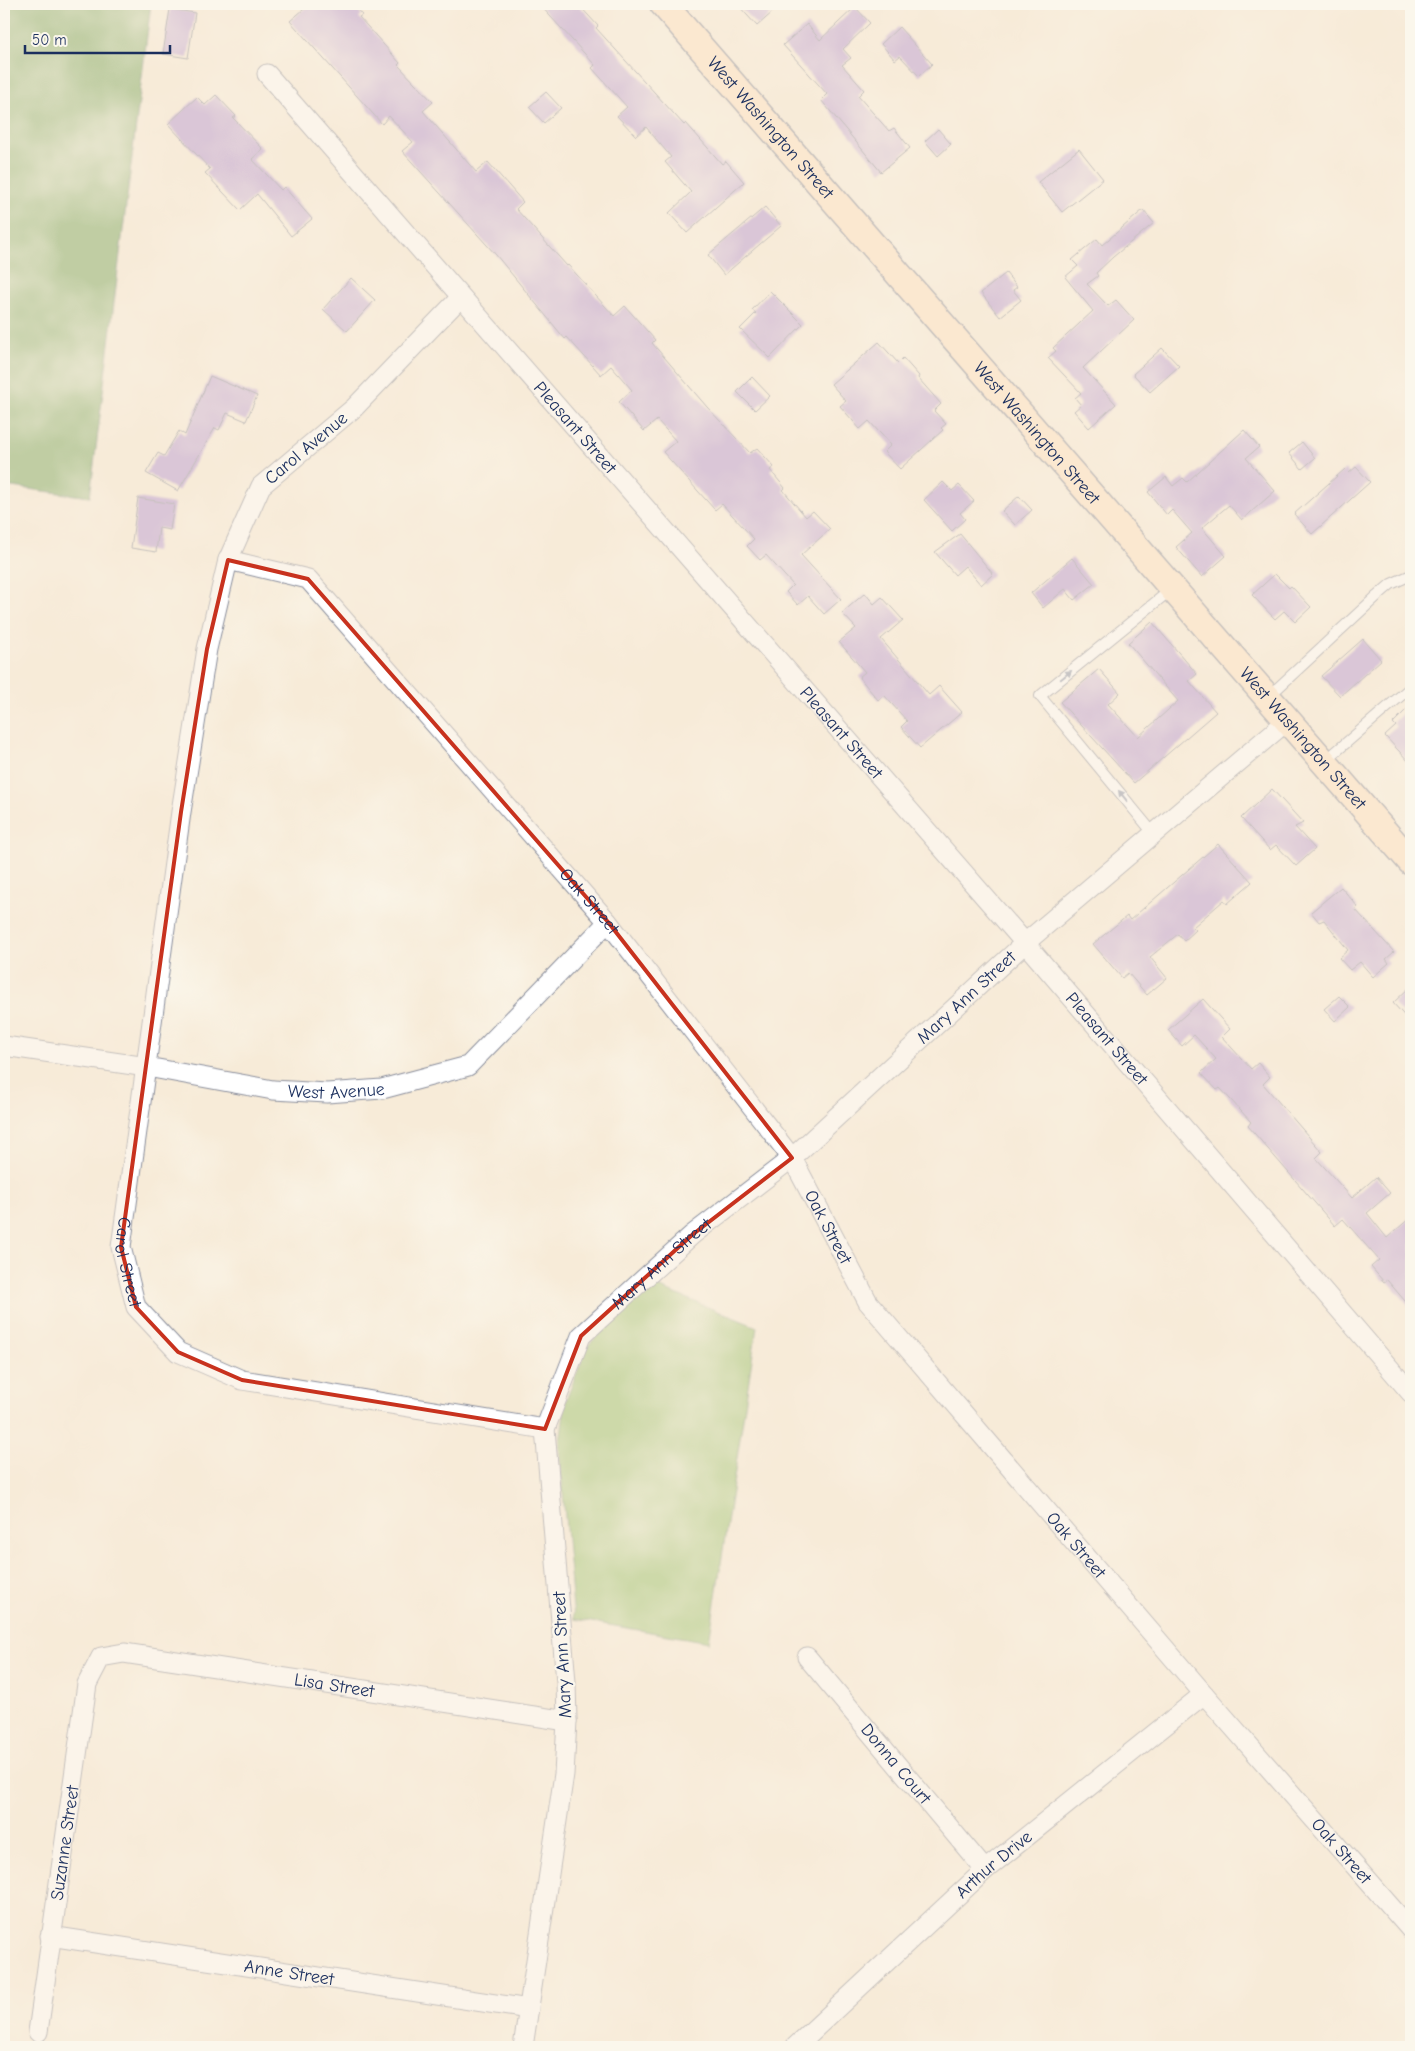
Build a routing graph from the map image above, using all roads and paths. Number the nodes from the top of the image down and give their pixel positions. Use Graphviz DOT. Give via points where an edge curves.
graph roads {
  1 [pos="663,4"];
  2 [pos="267,74"];
  3 [pos="461,297"];
  4 [pos="228,560"];
  5 [pos="1411,575"];
  6 [pos="1173,588"];
  7 [pos="1411,687"];
  8 [pos="1268,697"];
  9 [pos="1288,720"];
  10 [pos="1324,762"];
  11 [pos="181,812"];
  12 [pos="1154,834"];
  13 [pos="1411,862"];
  14 [pos="608,922"];
  15 [pos="1025,943"];
  16 [pos="4,1046"];
  17 [pos="147,1067"];
  18 [pos="792,1158"];
  19 [pos="1411,1393"];
  20 [pos="545,1429"];
  21 [pos="100,1657"];
  22 [pos="807,1657"];
  23 [pos="1204,1694"];
  24 [pos="567,1721"];
  25 [pos="985,1870"];
  26 [pos="1411,1930"];
  27 [pos="50,1936"];
  28 [pos="529,2009"];
  29 [pos="38,2032"];
  30 [pos="523,2047"];
  31 [pos="794,2047"];
  1 -- 6 [label="main road, West Washington Street"];
  2 -- 3 [label="street, Pleasant Street"];
  3 -- 4 [label="street, Carol Avenue" via="354,408 261,486"];
  3 -- 15 [label="street, Pleasant Street"];
  4 -- 11 [label="street, Carol Avenue" via="207,649"];
  4 -- 14 [label="street, Oak Street" via="308,579"];
  5 -- 8 [label="lane" via="1391,584"];
  6 -- 8 [label="main road, West Washington Street"];
  12 -- 6 [label="lane, one-way" via="1040,696"];
  7 -- 10 [label="lane"];
  8 -- 9 [label="main road, West Washington Street"];
  9 -- 10 [label="main road, West Washington Street"];
  9 -- 12 [label="street, Mary Ann Street"];
  10 -- 13 [label="main road, West Washington Street"];
  11 -- 17 [label="street, Carol Street"];
  12 -- 15 [label="street, Mary Ann Street"];
  14 -- 17 [label="street, West Avenue" via="468,1066 382,1089 327,1093 273,1090"];
  14 -- 18 [label="street, Oak Street"];
  15 -- 18 [label="street, Mary Ann Street"];
  15 -- 19 [label="street, Pleasant Street"];
  16 -- 17 [label="street, West Avenue"];
  17 -- 20 [label="street, Carol Street" via="121,1247 136,1307 178,1352 242,1380"];
  18 -- 20 [label="street, Mary Ann Street" via="692,1235 581,1336"];
  18 -- 23 [label="street, Oak Street" via="868,1302"];
  20 -- 24 [label="street, Mary Ann Street"];
  21 -- 24 [label="street, Lisa Street" via="124,1653"];
  21 -- 27 [label="street, Suzanne Street" via="86,1684"];
  22 -- 25 [label="street, Donna Court"];
  23 -- 25 [label="street, Arthur Drive"];
  23 -- 26 [label="street, Oak Street"];
  24 -- 28 [label="street, Mary Ann Street" via="564,1774"];
  25 -- 31 [label="street, Arthur Drive"];
  27 -- 28 [label="street, Anne Street"];
  27 -- 29 [label="street, Suzanne Street"];
  28 -- 30 [label="street, Mary Ann Street"];
}
